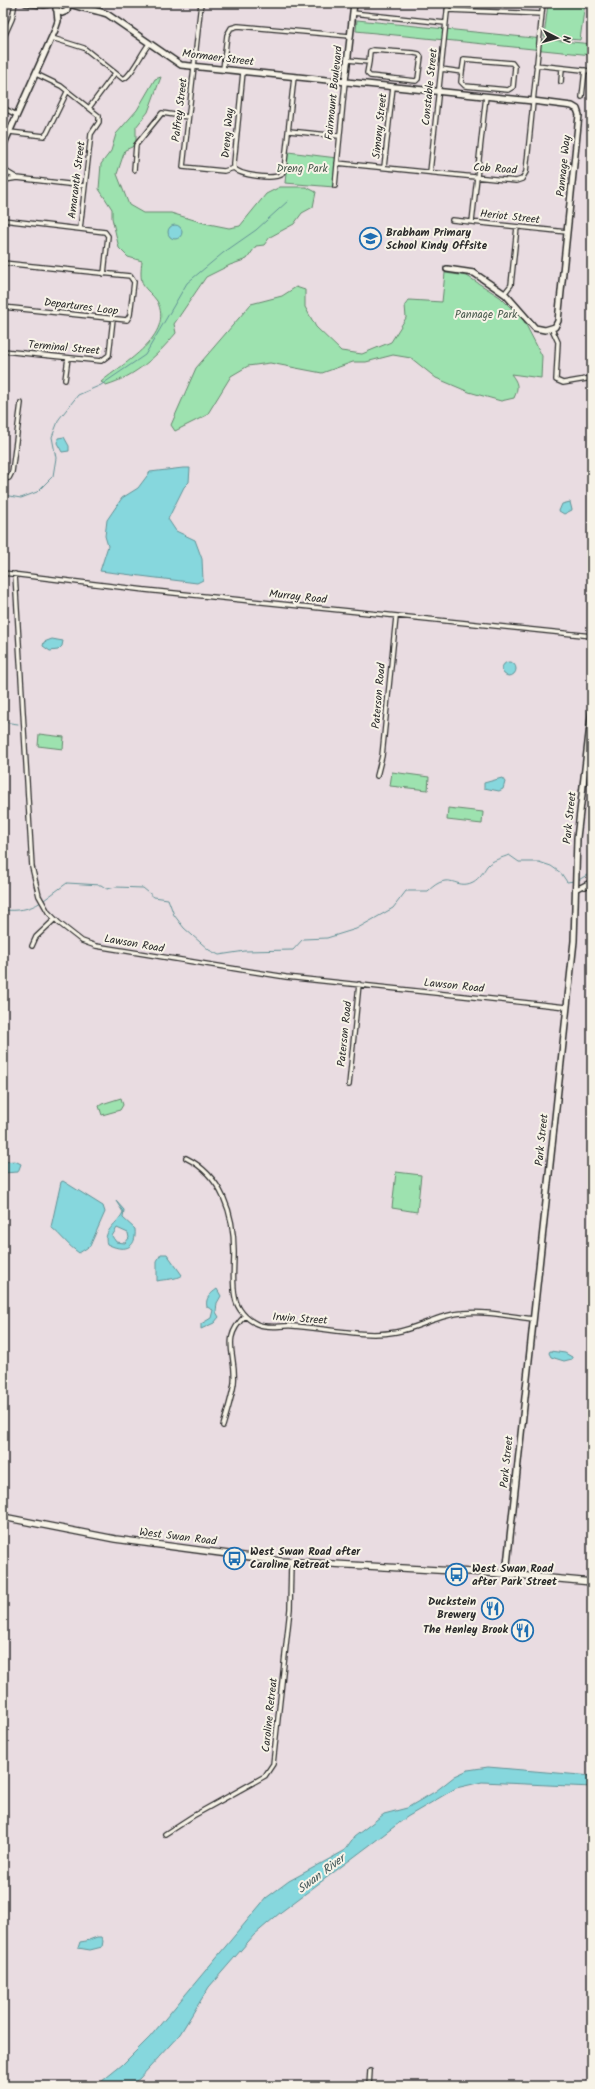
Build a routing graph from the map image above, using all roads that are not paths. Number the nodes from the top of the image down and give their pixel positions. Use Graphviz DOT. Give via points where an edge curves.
graph roads {
  1 [pos="15,3"];
  2 [pos="26,3"];
  3 [pos="55,3"];
  4 [pos="68,3"];
  5 [pos="201,3"];
  6 [pos="354,3"];
  7 [pos="448,3"];
  8 [pos="543,3"];
  9 [pos="44,5"];
  10 [pos="80,8"];
  11 [pos="56,10"];
  12 [pos="447,10"];
  13 [pos="66,12"];
  14 [pos="353,13"];
  15 [pos="542,14"];
  16 [pos="58,21"];
  17 [pos="445,24"];
  18 [pos="350,36"];
  19 [pos="52,38"];
  20 [pos="3,39"];
  21 [pos="148,44"];
  22 [pos="348,60"];
  23 [pos="369,62"];
  24 [pos="536,65"];
  25 [pos="194,66"];
  26 [pos="562,68"];
  27 [pos="223,69"];
  28 [pos="441,69"];
  29 [pos="585,70"];
  30 [pos="592,71"];
  31 [pos="243,72"];
  32 [pos="462,72"];
  33 [pos="115,73"];
  34 [pos="36,74"];
  35 [pos="294,77"];
  36 [pos="345,82"];
  37 [pos="561,82"];
  38 [pos="393,87"];
  39 [pos="438,91"];
  40 [pos="67,92"];
  41 [pos="486,96"];
  42 [pos="582,97"];
  43 [pos="533,101"];
  44 [pos="3,108"];
  45 [pos="89,108"];
  46 [pos="17,115"];
  47 [pos="188,117"];
  48 [pos="289,131"];
  49 [pos="10,132"];
  50 [pos="340,136"];
  51 [pos="3,146"];
  52 [pos="337,163"];
  53 [pos="4,168"];
  54 [pos="234,168"];
  55 [pos="384,168"];
  56 [pos="134,170"];
  57 [pos="430,172"];
  58 [pos="477,177"];
  59 [pos="17,178"];
  60 [pos="4,181"];
  61 [pos="85,186"];
  62 [pos="335,186"];
  63 [pos="3,220"];
  64 [pos="452,220"];
  65 [pos="472,222"];
  66 [pos="517,227"];
  67 [pos="80,229"];
  68 [pos="567,232"];
  69 [pos="3,263"];
  70 [pos="447,268"];
  71 [pos="104,274"];
  72 [pos="504,294"];
  73 [pos="3,307"];
  74 [pos="113,319"];
  75 [pos="552,329"];
  76 [pos="3,351"];
  77 [pos="68,358"];
  78 [pos="592,378"];
  79 [pos="65,380"];
  80 [pos="21,403"];
  81 [pos="3,479"];
  82 [pos="3,573"];
  83 [pos="15,574"];
  84 [pos="396,617"];
  85 [pos="592,636"];
  86 [pos="592,708"];
  87 [pos="377,776"];
  88 [pos="592,881"];
  89 [pos="584,887"];
  90 [pos="592,888"];
  91 [pos="575,890"];
  92 [pos="55,919"];
  93 [pos="32,946"];
  94 [pos="359,984"];
  95 [pos="566,1007"];
  96 [pos="349,1085"];
  97 [pos="186,1158"];
  98 [pos="245,1316"];
  99 [pos="532,1320"];
  100 [pos="223,1426"];
  101 [pos="3,1517"];
  102 [pos="291,1561"];
  103 [pos="506,1574"];
  104 [pos="592,1582"];
  105 [pos="165,1834"];
  106 [pos="370,2071"];
  107 [pos="369,2086"];
  1 -- 20 [label="street" via="12,19"];
  2 -- 9 [label="street"];
  3 -- 9 [label="street"];
  3 -- 11 [label="street"];
  4 -- 10 [label="street, Mormaer Street"];
  4 -- 13 [label="street"];
  5 -- 25 [label="street, Palfrey Street"];
  6 -- 14 [label="street, Fairmount Boulevard"];
  7 -- 12 [label="street, Constable Street"];
  8 -- 15 [label="street, Cob Road"];
  9 -- 11 [label="street"];
  10 -- 13 [label="street, Mormaer Street"];
  10 -- 21 [label="street, Mormaer Street" via="107,14"];
  11 -- 13 [label="street"];
  11 -- 16 [label="street"];
  12 -- 15 [label="street"];
  12 -- 17 [label="street, Constable Street"];
  13 -- 16 [label="street"];
  14 -- 17 [label="street"];
  14 -- 18 [label="street, Fairmount Boulevard"];
  15 -- 24 [label="street, Cob Road"];
  16 -- 19 [label="street"];
  17 -- 28 [label="street, Constable Street"];
  18 -- 22 [label="street, Fairmount Boulevard"];
  18 -- 27 [label="street" via="238,26 230,28"];
  19 -- 33 [label="street" via="84,48"];
  19 -- 34 [label="street"];
  21 -- 25 [label="street, Mormaer Street" via="178,64"];
  21 -- 33 [label="street" via="128,78"];
  22 -- 23 [label="street"];
  22 -- 36 [label="street, Fairmount Boulevard"];
  23 -- 23 [label="street" via="370,51 373,50 414,53 421,57 416,81 370,76 367,74"];
  24 -- 26 [label="street"];
  24 -- 43 [label="street, Cob Road"];
  25 -- 27 [label="street, Mormaer Street"];
  25 -- 47 [label="street, Palfrey Street"];
  26 -- 29 [label="street"];
  26 -- 37 [label="street"];
  27 -- 31 [label="street, Mormaer Street"];
  28 -- 32 [label="street"];
  28 -- 39 [label="street, Constable Street"];
  29 -- 30 [label="street"];
  29 -- 42 [label="street"];
  31 -- 35 [label="street, Mormaer Street"];
  31 -- 54 [label="street, Dreng Way"];
  32 -- 32 [label="street" via="461,82 465,86 508,90 513,87 515,67 512,63 464,59"];
  33 -- 45 [label="street"];
  34 -- 40 [label="street, Amaranth Street" via="61,86"];
  34 -- 46 [label="street"];
  35 -- 36 [label="street, Mormaer Street"];
  35 -- 48 [label="street, Dreng Way"];
  36 -- 38 [label="street, Pannage Way"];
  36 -- 50 [label="street, Fairmount Boulevard"];
  38 -- 39 [label="street, Pannage Way"];
  38 -- 55 [label="street, Simony Street"];
  39 -- 41 [label="street, Pannage Way"];
  39 -- 57 [label="street, Constable Street"];
  40 -- 45 [label="street, Amaranth Street"];
  40 -- 49 [label="street" via="44,136"];
  41 -- 43 [label="street, Pannage Way"];
  41 -- 58 [label="street"];
  43 -- 58 [label="street, Cob Road" via="524,177 516,181"];
  43 -- 68 [label="street, Pannage Way" via="572,106 578,113"];
  44 -- 46 [label="street"];
  45 -- 61 [label="street, Amaranth Street" via="99,116 99,122 91,134"];
  46 -- 49 [label="street"];
  47 -- 54 [label="street, Palfrey Street" via="183,167 224,171"];
  47 -- 56 [label="street" via="162,113 136,145"];
  48 -- 50 [label="street"];
  48 -- 54 [label="street, Dreng Way" via="284,170 281,175 276,177 240,173"];
  49 -- 51 [label="street"];
  50 -- 52 [label="street, Fairmount Boulevard"];
  52 -- 55 [label="street, Cob Road"];
  52 -- 62 [label="street, Fairmount Boulevard"];
  53 -- 59 [label="street"];
  53 -- 60 [label="street"];
  55 -- 57 [label="street, Cob Road"];
  57 -- 58 [label="street, Cob Road"];
  58 -- 65 [label="street"];
  59 -- 60 [label="street"];
  59 -- 61 [label="street"];
  61 -- 67 [label="street, Amaranth Street"];
  63 -- 67 [label="street"];
  64 -- 65 [label="street, Heriot Street"];
  65 -- 66 [label="street, Heriot Street"];
  66 -- 68 [label="street, Heriot Street"];
  66 -- 72 [label="street" via="511,285"];
  67 -- 71 [label="street" via="107,233"];
  68 -- 75 [label="street, Pannage Way" via="558,321"];
  69 -- 71 [label="street, Departures Loop"];
  70 -- 72 [label="street" via="474,273"];
  71 -- 74 [label="street, Departures Loop" via="130,276 134,279 129,318 123,321"];
  72 -- 75 [label="street" via="535,328"];
  73 -- 74 [label="street, Departures Loop"];
  74 -- 77 [label="street, Terminal Street" via="107,358 101,361"];
  75 -- 78 [label="street" via="558,342 556,380 563,383"];
  76 -- 77 [label="street, Terminal Street"];
  77 -- 79 [label="street"];
  80 -- 81 [label="street" via="12,472 9,478"];
  82 -- 83 [label="street, Murray Road"];
  83 -- 84 [label="street, Murray Road"];
  83 -- 92 [label="street, Lawson Road" via="32,867 39,896"];
  84 -- 85 [label="street, Murray Road"];
  84 -- 87 [label="street, Paterson Road" via="382,756"];
  86 -- 91 [label="street, Park Street" via="577,838"];
  88 -- 89 [label="street"];
  89 -- 90 [label="street"];
  89 -- 91 [label="street"];
  91 -- 95 [label="street, Park Street" via="574,941"];
  92 -- 93 [label="street" via="36,937"];
  92 -- 94 [label="street, Lawson Road" via="82,941 96,946 238,970"];
  94 -- 95 [label="street, Lawson Road"];
  94 -- 96 [label="street, Paterson Road"];
  95 -- 99 [label="street, Park Street"];
  97 -- 98 [label="street" via="200,1165 220,1190 230,1211 234,1251 232,1287 236,1303"];
  98 -- 99 [label="street, Irwin Street" via="258,1324 276,1327 291,1326 375,1334 396,1332 463,1313 488,1313"];
  98 -- 100 [label="street" via="231,1334 234,1384"];
  99 -- 103 [label="street, Park Street"];
  101 -- 102 [label="main road, West Swan Road" via="115,1540"];
  102 -- 103 [label="main road, West Swan Road"];
  102 -- 105 [label="street, Caroline Retreat" via="290,1609 273,1764 265,1776"];
  103 -- 104 [label="main road, West Swan Road"];
  106 -- 107 [label="street"];
}
